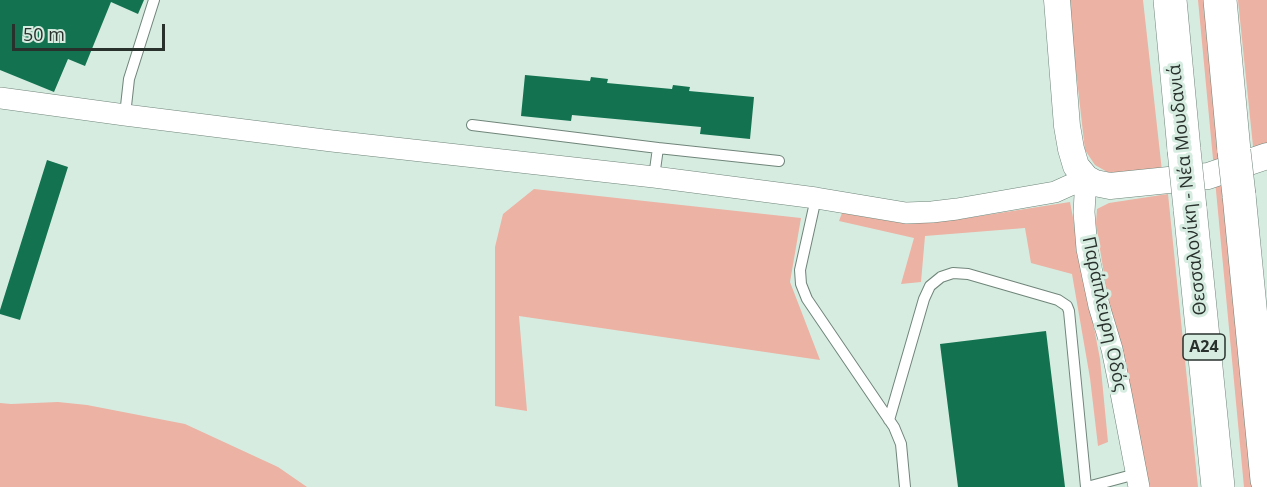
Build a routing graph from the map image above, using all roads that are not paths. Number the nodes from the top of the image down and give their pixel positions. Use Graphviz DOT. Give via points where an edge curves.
graph roads {
  1 [pos="154,0"];
  2 [pos="1057,0"];
  3 [pos="1170,0"];
  4 [pos="1220,0"];
  5 [pos="0,98"];
  6 [pos="125,115"];
  7 [pos="472,125"];
  8 [pos="658,148"];
  9 [pos="1267,156"];
  10 [pos="778,161"];
  11 [pos="654,177"];
  12 [pos="1086,178"];
  13 [pos="816,198"];
  14 [pos="890,420"];
  15 [pos="1267,480"];
  16 [pos="1138,481"];
  17 [pos="905,487"];
  18 [pos="1087,487"];
  19 [pos="1218,487"];
  1 -- 6 [label="lane" via="129,79"];
  2 -- 12 [label="street" via="1067,126 1076,166"];
  3 -- 19 [label="highway, Θεσσαλονίκη - Νέα Μουδανιά / Α24, bridge"];
  4 -- 15 [label="highway, bridge"];
  5 -- 6 [label="street"];
  6 -- 11 [label="street"];
  7 -- 8 [label="lane"];
  8 -- 10 [label="lane"];
  8 -- 11 [label="lane"];
  9 -- 12 [label="street" via="1208,176 1110,186"];
  11 -- 13 [label="street"];
  12 -- 13 [label="street" via="1055,192 932,212 906,213"];
  12 -- 16 [label="street, Παράπλευρη Οδός" via="1087,249"];
  13 -- 14 [label="lane" via="800,270 801,285"];
  14 -- 17 [label="lane" via="901,444"];
  14 -- 18 [label="lane" via="924,299 930,286 941,277 968,274 1058,300 1069,311"];
  16 -- 18 [label="lane"];
}
